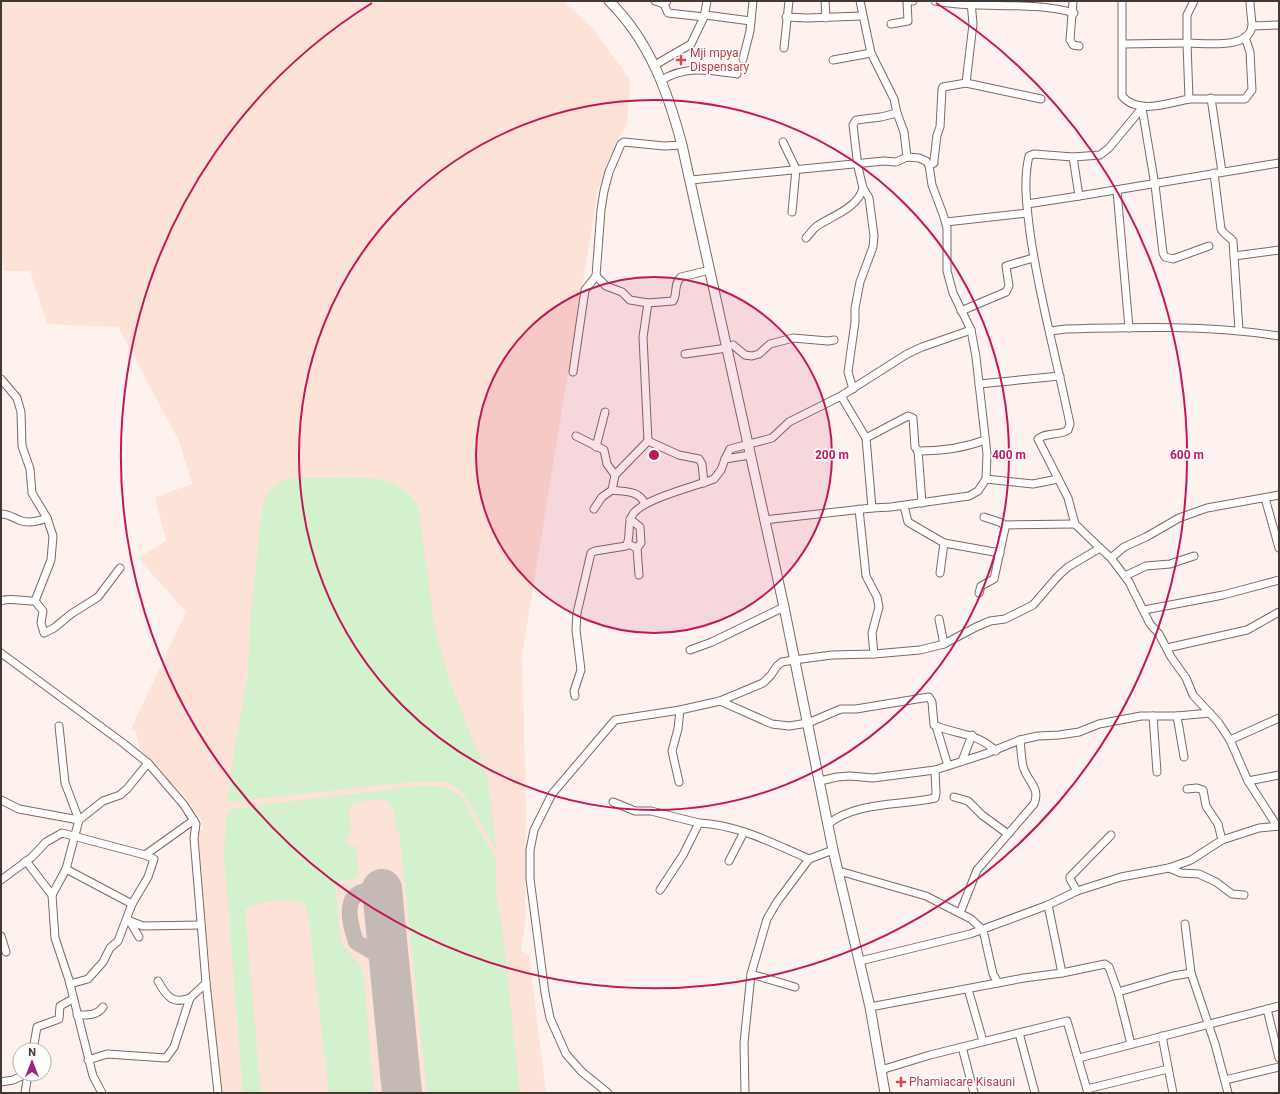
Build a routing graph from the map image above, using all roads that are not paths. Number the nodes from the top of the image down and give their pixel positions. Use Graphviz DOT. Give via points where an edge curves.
graph roads {
  1 [pos="609,1"];
  2 [pos="655,1"];
  3 [pos="707,1"];
  4 [pos="754,1"];
  5 [pos="788,1"];
  6 [pos="825,1"];
  7 [pos="861,1"];
  8 [pos="907,1"];
  9 [pos="913,1"];
  10 [pos="935,1"];
  11 [pos="1073,1"];
  12 [pos="1122,1"];
  13 [pos="1194,1"];
  14 [pos="1250,1"];
  15 [pos="666,2"];
  16 [pos="970,3"];
  17 [pos="1074,13"];
  18 [pos="705,16"];
  19 [pos="862,16"];
  20 [pos="786,17"];
  21 [pos="826,18"];
  22 [pos="751,21"];
  23 [pos="890,24"];
  24 [pos="1279,25"];
  25 [pos="1252,26"];
  26 [pos="1245,38"];
  27 [pos="1187,43"];
  28 [pos="1123,44"];
  29 [pos="1080,46"];
  30 [pos="784,48"];
  31 [pos="871,54"];
  32 [pos="743,59"];
  33 [pos="833,60"];
  34 [pos="655,65"];
  35 [pos="737,74"];
  36 [pos="662,80"];
  37 [pos="966,83"];
  38 [pos="1211,98"];
  39 [pos="1041,99"];
  40 [pos="1189,99"];
  41 [pos="1142,108"];
  42 [pos="897,113"];
  43 [pos="783,142"];
  44 [pos="682,145"];
  45 [pos="907,157"];
  46 [pos="1073,157"];
  47 [pos="858,163"];
  48 [pos="1279,164"];
  49 [pos="929,165"];
  50 [pos="796,169"];
  51 [pos="1222,172"];
  52 [pos="1214,173"];
  53 [pos="690,180"];
  54 [pos="1155,185"];
  55 [pos="863,188"];
  56 [pos="1116,191"];
  57 [pos="1079,196"];
  58 [pos="1027,204"];
  59 [pos="792,212"];
  60 [pos="1027,213"];
  61 [pos="946,222"];
  62 [pos="806,238"];
  63 [pos="1209,246"];
  64 [pos="1279,250"];
  65 [pos="1234,256"];
  66 [pos="1034,258"];
  67 [pos="710,270"];
  68 [pos="596,276"];
  69 [pos="648,303"];
  70 [pos="961,310"];
  71 [pos="1129,328"];
  72 [pos="971,330"];
  73 [pos="1239,330"];
  74 [pos="1050,331"];
  75 [pos="1279,336"];
  76 [pos="834,340"];
  77 [pos="727,348"];
  78 [pos="685,354"];
  79 [pos="730,364"];
  80 [pos="573,372"];
  81 [pos="1060,376"];
  82 [pos="1,379"];
  83 [pos="979,384"];
  84 [pos="853,389"];
  85 [pos="841,396"];
  86 [pos="605,412"];
  87 [pos="576,436"];
  88 [pos="866,438"];
  89 [pos="985,440"];
  90 [pos="648,441"];
  91 [pos="748,444"];
  92 [pos="596,447"];
  93 [pos="918,451"];
  94 [pos="750,455"];
  95 [pos="724,459"];
  96 [pos="615,474"];
  97 [pos="986,479"];
  98 [pos="1058,479"];
  99 [pos="704,483"];
  100 [pos="612,490"];
  101 [pos="1279,495"];
  102 [pos="1265,498"];
  103 [pos="922,503"];
  104 [pos="645,504"];
  105 [pos="904,506"];
  106 [pos="872,508"];
  107 [pos="594,510"];
  108 [pos="859,510"];
  109 [pos="1,514"];
  110 [pos="984,516"];
  111 [pos="47,518"];
  112 [pos="630,519"];
  113 [pos="764,520"];
  114 [pos="1075,524"];
  115 [pos="1004,525"];
  116 [pos="944,543"];
  117 [pos="628,544"];
  118 [pos="637,548"];
  119 [pos="1100,548"];
  120 [pos="1279,548"];
  121 [pos="1000,553"];
  122 [pos="1194,556"];
  123 [pos="1110,558"];
  124 [pos="120,568"];
  125 [pos="940,573"];
  126 [pos="639,575"];
  127 [pos="1125,576"];
  128 [pos="1279,580"];
  129 [pos="979,593"];
  130 [pos="1,601"];
  131 [pos="35,601"];
  132 [pos="784,607"];
  133 [pos="1144,610"];
  134 [pos="1279,612"];
  135 [pos="939,619"];
  136 [pos="944,644"];
  137 [pos="1167,648"];
  138 [pos="690,650"];
  139 [pos="874,654"];
  140 [pos="2,656"];
  141 [pos="794,660"];
  142 [pos="575,696"];
  143 [pos="720,701"];
  144 [pos="680,710"];
  145 [pos="1210,712"];
  146 [pos="1154,716"];
  147 [pos="1177,716"];
  148 [pos="1279,718"];
  149 [pos="808,723"];
  150 [pos="59,726"];
  151 [pos="936,726"];
  152 [pos="972,735"];
  153 [pos="1020,740"];
  154 [pos="1230,740"];
  155 [pos="996,750"];
  156 [pos="1184,757"];
  157 [pos="962,761"];
  158 [pos="148,763"];
  159 [pos="948,766"];
  160 [pos="935,770"];
  161 [pos="1157,772"];
  162 [pos="1279,775"];
  163 [pos="1248,781"];
  164 [pos="679,782"];
  165 [pos="820,782"];
  166 [pos="1187,789"];
  167 [pos="954,798"];
  168 [pos="1,800"];
  169 [pos="613,802"];
  170 [pos="79,820"];
  171 [pos="194,820"];
  172 [pos="699,823"];
  173 [pos="828,824"];
  174 [pos="1278,826"];
  175 [pos="744,832"];
  176 [pos="1008,834"];
  177 [pos="1110,835"];
  178 [pos="75,837"];
  179 [pos="1222,840"];
  180 [pos="833,850"];
  181 [pos="145,855"];
  182 [pos="809,859"];
  183 [pos="26,861"];
  184 [pos="729,861"];
  185 [pos="1169,868"];
  186 [pos="66,869"];
  187 [pos="839,871"];
  188 [pos="1,880"];
  189 [pos="660,890"];
  190 [pos="1078,890"];
  191 [pos="52,895"];
  192 [pos="1244,895"];
  193 [pos="132,904"];
  194 [pos="1048,905"];
  195 [pos="960,913"];
  196 [pos="129,920"];
  197 [pos="1185,924"];
  198 [pos="201,925"];
  199 [pos="984,930"];
  200 [pos="1,936"];
  201 [pos="139,937"];
  202 [pos="6,952"];
  203 [pos="860,961"];
  204 [pos="1062,973"];
  205 [pos="1192,973"];
  206 [pos="751,974"];
  207 [pos="158,982"];
  208 [pos="206,983"];
  209 [pos="998,983"];
  210 [pos="70,984"];
  211 [pos="795,987"];
  212 [pos="968,989"];
  213 [pos="1118,992"];
  214 [pos="190,998"];
  215 [pos="73,999"];
  216 [pos="1279,1006"];
  217 [pos="870,1007"];
  218 [pos="103,1008"];
  219 [pos="1267,1009"];
  220 [pos="77,1015"];
  221 [pos="1208,1023"];
  222 [pos="1019,1033"];
  223 [pos="1162,1036"];
  224 [pos="34,1042"];
  225 [pos="983,1042"];
  226 [pos="1131,1044"];
  227 [pos="962,1047"];
  228 [pos="1079,1058"];
  229 [pos="1279,1058"];
  230 [pos="88,1060"];
  231 [pos="1279,1067"];
  232 [pos="1168,1069"];
  233 [pos="881,1070"];
  234 [pos="12,1080"];
  235 [pos="1225,1080"];
  236 [pos="1,1082"];
  237 [pos="26,1082"];
  238 [pos="1088,1091"];
  239 [pos="25,1093"];
  240 [pos="102,1093"];
  241 [pos="218,1093"];
  242 [pos="608,1093"];
  243 [pos="745,1093"];
  244 [pos="885,1093"];
  245 [pos="974,1093"];
  246 [pos="1035,1093"];
  247 [pos="1173,1093"];
  248 [pos="1228,1093"];
  1 -- 34 [label="main road" via="629,24"];
  2 -- 15 [label="street"];
  3 -- 18 [label="street"];
  4 -- 22 [label="street"];
  5 -- 20 [label="street"];
  6 -- 21 [label="street"];
  7 -- 19 [label="street"];
  8 -- 9 [label="street"];
  8 -- 23 [label="street" via="908,21"];
  10 -- 16 [label="street"];
  11 -- 17 [label="street"];
  12 -- 28 [label="street"];
  13 -- 27 [label="street" via="1187,15"];
  14 -- 25 [label="street"];
  15 -- 18 [label="street" via="668,13"];
  16 -- 17 [label="street" via="1037,7"];
  16 -- 37 [label="street" via="973,24"];
  17 -- 29 [label="street" via="1070,40 1074,45"];
  18 -- 22 [label="street"];
  18 -- 34 [label="street" via="691,44"];
  19 -- 21 [label="street"];
  19 -- 31 [label="street"];
  20 -- 21 [label="street"];
  20 -- 30 [label="street"];
  22 -- 32 [label="street"];
  24 -- 25 [label="street"];
  25 -- 26 [label="street"];
  26 -- 27 [label="street" via="1237,43"];
  26 -- 38 [label="street" via="1250,52 1252,90 1249,96 1245,99"];
  27 -- 28 [label="street"];
  27 -- 40 [label="street"];
  28 -- 41 [label="street" via="1122,96 1127,102"];
  31 -- 33 [label="street"];
  31 -- 42 [label="street" via="894,99"];
  34 -- 36 [label="main road"];
  35 -- 36 [label="street" via="698,69 674,73"];
  36 -- 44 [label="main road"];
  37 -- 39 [label="street"];
  37 -- 49 [label="street" via="942,89 940,127 934,163"];
  38 -- 40 [label="street"];
  38 -- 51 [label="street"];
  40 -- 41 [label="street"];
  41 -- 46 [label="street" via="1109,148 1100,155"];
  41 -- 54 [label="street"];
  42 -- 45 [label="street" via="904,132"];
  42 -- 47 [label="street" via="854,122"];
  43 -- 50 [label="street"];
  44 -- 53 [label="main road"];
  44 -- 68 [label="street" via="624,142 621,144 609,172 600,210"];
  45 -- 47 [label="street" via="896,162"];
  45 -- 49 [label="street" via="919,158"];
  46 -- 57 [label="street"];
  46 -- 58 [label="street" via="1044,153 1029,156"];
  47 -- 50 [label="street"];
  47 -- 55 [label="street"];
  48 -- 51 [label="street"];
  49 -- 61 [label="street" via="932,185"];
  50 -- 53 [label="street"];
  50 -- 59 [label="street"];
  51 -- 52 [label="street"];
  52 -- 54 [label="street"];
  52 -- 65 [label="street" via="1221,229 1223,234 1233,241"];
  53 -- 67 [label="main road"];
  54 -- 56 [label="street"];
  54 -- 63 [label="street" via="1165,257 1173,259"];
  55 -- 62 [label="street" via="846,209 815,227"];
  55 -- 84 [label="street" via="869,198 874,236 855,308 848,372"];
  56 -- 57 [label="street"];
  56 -- 71 [label="street"];
  57 -- 58 [label="street"];
  58 -- 60 [label="street"];
  60 -- 61 [label="street"];
  60 -- 66 [label="street"];
  61 -- 70 [label="street" via="947,271"];
  64 -- 65 [label="street"];
  65 -- 73 [label="street"];
  66 -- 70 [label="street" via="1006,266 1009,286 1006,292"];
  66 -- 74 [label="street"];
  67 -- 69 [label="street" via="681,277 675,288 673,301"];
  67 -- 77 [label="main road"];
  68 -- 69 [label="street" via="606,286 622,292 630,300"];
  68 -- 80 [label="street" via="585,290"];
  69 -- 90 [label="street" via="643,337"];
  70 -- 72 [label="street"];
  71 -- 73 [label="street"];
  71 -- 74 [label="street"];
  72 -- 83 [label="street"];
  72 -- 84 [label="street" via="907,354"];
  73 -- 75 [label="street"];
  74 -- 81 [label="street"];
  76 -- 79 [label="street" via="793,338 770,344 759,354 752,356 745,355 733,345 733,362"];
  77 -- 78 [label="street"];
  77 -- 79 [label="main road"];
  79 -- 91 [label="main road"];
  81 -- 83 [label="street"];
  81 -- 98 [label="street" via="1070,424 1068,430 1064,433 1041,436 1038,440"];
  82 -- 111 [label="street" via="17,398 21,412 22,446 30,469 32,494"];
  83 -- 89 [label="street"];
  84 -- 85 [label="street"];
  85 -- 88 [label="street"];
  85 -- 91 [label="street" via="789,422 772,438"];
  86 -- 92 [label="street"];
  87 -- 92 [label="street"];
  88 -- 93 [label="street" via="908,416 913,418 915,447"];
  88 -- 106 [label="street"];
  89 -- 93 [label="street" via="966,446"];
  89 -- 97 [label="street"];
  90 -- 96 [label="street"];
  90 -- 99 [label="street" via="679,455 699,459"];
  91 -- 94 [label="main road"];
  91 -- 95 [label="street" via="730,449"];
  92 -- 96 [label="street" via="604,450 606,464"];
  93 -- 103 [label="street"];
  94 -- 95 [label="street"];
  94 -- 113 [label="main road"];
  95 -- 99 [label="street" via="721,470 714,479"];
  96 -- 100 [label="street"];
  97 -- 98 [label="street" via="1033,484"];
  97 -- 103 [label="street" via="978,491 969,496"];
  98 -- 114 [label="street" via="1068,498"];
  99 -- 104 [label="street"];
  100 -- 104 [label="street" via="638,495"];
  100 -- 107 [label="street" via="602,497"];
  101 -- 102 [label="street"];
  102 -- 120 [label="street"];
  102 -- 123 [label="street" via="1208,508 1179,518 1146,538 1124,547"];
  103 -- 105 [label="street"];
  104 -- 112 [label="street" via="634,512"];
  105 -- 106 [label="street"];
  105 -- 116 [label="street" via="908,522"];
  106 -- 108 [label="street"];
  108 -- 113 [label="street"];
  108 -- 139 [label="street" via="866,576 877,597 879,607 872,632"];
  109 -- 111 [label="street" via="8,514 21,521"];
  110 -- 115 [label="street"];
  111 -- 131 [label="street" via="53,536 51,560 44,584"];
  112 -- 117 [label="street"];
  112 -- 118 [label="street" via="640,527 641,543"];
  113 -- 132 [label="main road"];
  114 -- 115 [label="street"];
  114 -- 119 [label="street"];
  115 -- 121 [label="street"];
  116 -- 121 [label="street"];
  116 -- 125 [label="street"];
  117 -- 118 [label="street"];
  117 -- 142 [label="street" via="619,548 595,551 589,559 577,613 576,630 581,670 574,690"];
  118 -- 126 [label="street"];
  119 -- 123 [label="street"];
  119 -- 136 [label="street" via="1068,567 1033,605 1005,619 990,621 976,627"];
  121 -- 129 [label="street" via="994,579 981,586"];
  122 -- 127 [label="street" via="1170,564 1146,566"];
  123 -- 127 [label="street"];
  124 -- 131 [label="street" via="98,598 44,633 41,623 43,611"];
  127 -- 133 [label="street"];
  128 -- 133 [label="street" via="1222,595"];
  130 -- 131 [label="street"];
  132 -- 138 [label="street"];
  132 -- 141 [label="main road"];
  133 -- 137 [label="street" via="1150,624"];
  134 -- 137 [label="street" via="1247,630"];
  135 -- 136 [label="street"];
  136 -- 139 [label="street" via="920,650"];
  137 -- 145 [label="street" via="1186,678 1193,695"];
  139 -- 141 [label="street" via="832,655"];
  140 -- 158 [label="street"];
  141 -- 143 [label="street" via="782,662 763,683"];
  141 -- 149 [label="main road"];
  143 -- 144 [label="street"];
  143 -- 149 [label="street" via="772,724 788,726"];
  144 -- 164 [label="street" via="672,751"];
  144 -- 242 [label="street" via="615,720 552,794 534,830 531,842 530,879 544,993 550,1018 566,1054 582,1072"];
  145 -- 147 [label="street"];
  145 -- 154 [label="street"];
  146 -- 147 [label="street"];
  146 -- 153 [label="street" via="1099,724 1072,733"];
  146 -- 161 [label="street"];
  147 -- 156 [label="street"];
  148 -- 154 [label="street"];
  149 -- 151 [label="street" via="841,709 929,697 932,702 933,723"];
  149 -- 165 [label="main road"];
  150 -- 170 [label="street" via="65,783"];
  151 -- 152 [label="street"];
  151 -- 159 [label="street"];
  152 -- 155 [label="street"];
  152 -- 157 [label="street"];
  153 -- 155 [label="street"];
  153 -- 176 [label="street" via="1026,776 1037,797"];
  154 -- 163 [label="street"];
  155 -- 157 [label="street"];
  157 -- 159 [label="street"];
  158 -- 170 [label="street" via="124,792 103,801"];
  158 -- 171 [label="street"];
  159 -- 160 [label="street"];
  160 -- 165 [label="street" via="873,778 837,777"];
  160 -- 173 [label="street" via="935,798 847,813"];
  162 -- 163 [label="street"];
  163 -- 174 [label="street"];
  165 -- 173 [label="main road"];
  166 -- 179 [label="street" via="1203,790 1206,806 1218,824"];
  167 -- 176 [label="street" via="968,801"];
  168 -- 170 [label="street" via="19,809"];
  169 -- 172 [label="street" via="635,810 651,811"];
  170 -- 178 [label="street"];
  171 -- 181 [label="street"];
  171 -- 198 [label="street"];
  172 -- 175 [label="street" via="724,825"];
  172 -- 189 [label="street" via="683,855"];
  173 -- 180 [label="main road"];
  174 -- 179 [label="street" via="1259,828"];
  175 -- 182 [label="street"];
  175 -- 184 [label="street"];
  176 -- 195 [label="street" via="977,870"];
  177 -- 190 [label="street" via="1070,877"];
  178 -- 181 [label="street"];
  178 -- 183 [label="street" via="65,833 56,835"];
  178 -- 186 [label="street"];
  179 -- 185 [label="street" via="1191,860"];
  180 -- 182 [label="street"];
  180 -- 187 [label="main road"];
  181 -- 193 [label="street" via="154,859 153,864"];
  182 -- 206 [label="street" via="777,902 768,919"];
  183 -- 188 [label="street"];
  183 -- 191 [label="street"];
  185 -- 190 [label="street"];
  185 -- 192 [label="street" via="1181,873 1199,874 1232,894"];
  186 -- 191 [label="street"];
  186 -- 193 [label="street"];
  187 -- 195 [label="street" via="926,896"];
  187 -- 203 [label="main road"];
  190 -- 194 [label="street"];
  191 -- 210 [label="street" via="55,938"];
  193 -- 196 [label="street"];
  194 -- 199 [label="street"];
  194 -- 204 [label="street"];
  195 -- 199 [label="street"];
  196 -- 198 [label="street" via="143,926"];
  196 -- 201 [label="street"];
  196 -- 210 [label="street" via="118,941 110,948 95,972 88,979"];
  197 -- 205 [label="street"];
  198 -- 208 [label="street"];
  199 -- 203 [label="street"];
  199 -- 209 [label="street" via="993,974"];
  200 -- 202 [label="street"];
  203 -- 217 [label="main road"];
  204 -- 209 [label="street"];
  204 -- 213 [label="street" via="1107,965"];
  205 -- 213 [label="street"];
  205 -- 221 [label="street"];
  206 -- 211 [label="street"];
  206 -- 243 [label="street" via="744,1043"];
  207 -- 214 [label="street" via="175,1000 183,1001"];
  208 -- 214 [label="street"];
  208 -- 241 [label="street"];
  209 -- 212 [label="street"];
  210 -- 215 [label="street"];
  212 -- 217 [label="street"];
  212 -- 225 [label="street"];
  213 -- 226 [label="street"];
  214 -- 230 [label="street" via="174,1047 166,1058 107,1054"];
  215 -- 220 [label="street"];
  215 -- 224 [label="street" via="60,1006 59,1019 37,1027"];
  216 -- 219 [label="street"];
  217 -- 233 [label="main road"];
  218 -- 220 [label="street" via="94,1015"];
  219 -- 221 [label="street"];
  219 -- 229 [label="street"];
  220 -- 230 [label="street"];
  221 -- 223 [label="street"];
  221 -- 235 [label="street"];
  222 -- 225 [label="street"];
  222 -- 228 [label="street" via="1068,1021"];
  222 -- 246 [label="street"];
  223 -- 226 [label="street"];
  223 -- 232 [label="street"];
  225 -- 227 [label="street"];
  226 -- 228 [label="street"];
  227 -- 233 [label="street"];
  227 -- 245 [label="street"];
  228 -- 238 [label="street"];
  230 -- 240 [label="street"];
  231 -- 235 [label="street"];
  232 -- 238 [label="street"];
  232 -- 247 [label="street"];
  233 -- 244 [label="main road"];
  234 -- 236 [label="street"];
  235 -- 248 [label="street"];
  237 -- 239 [label="street"];
}
